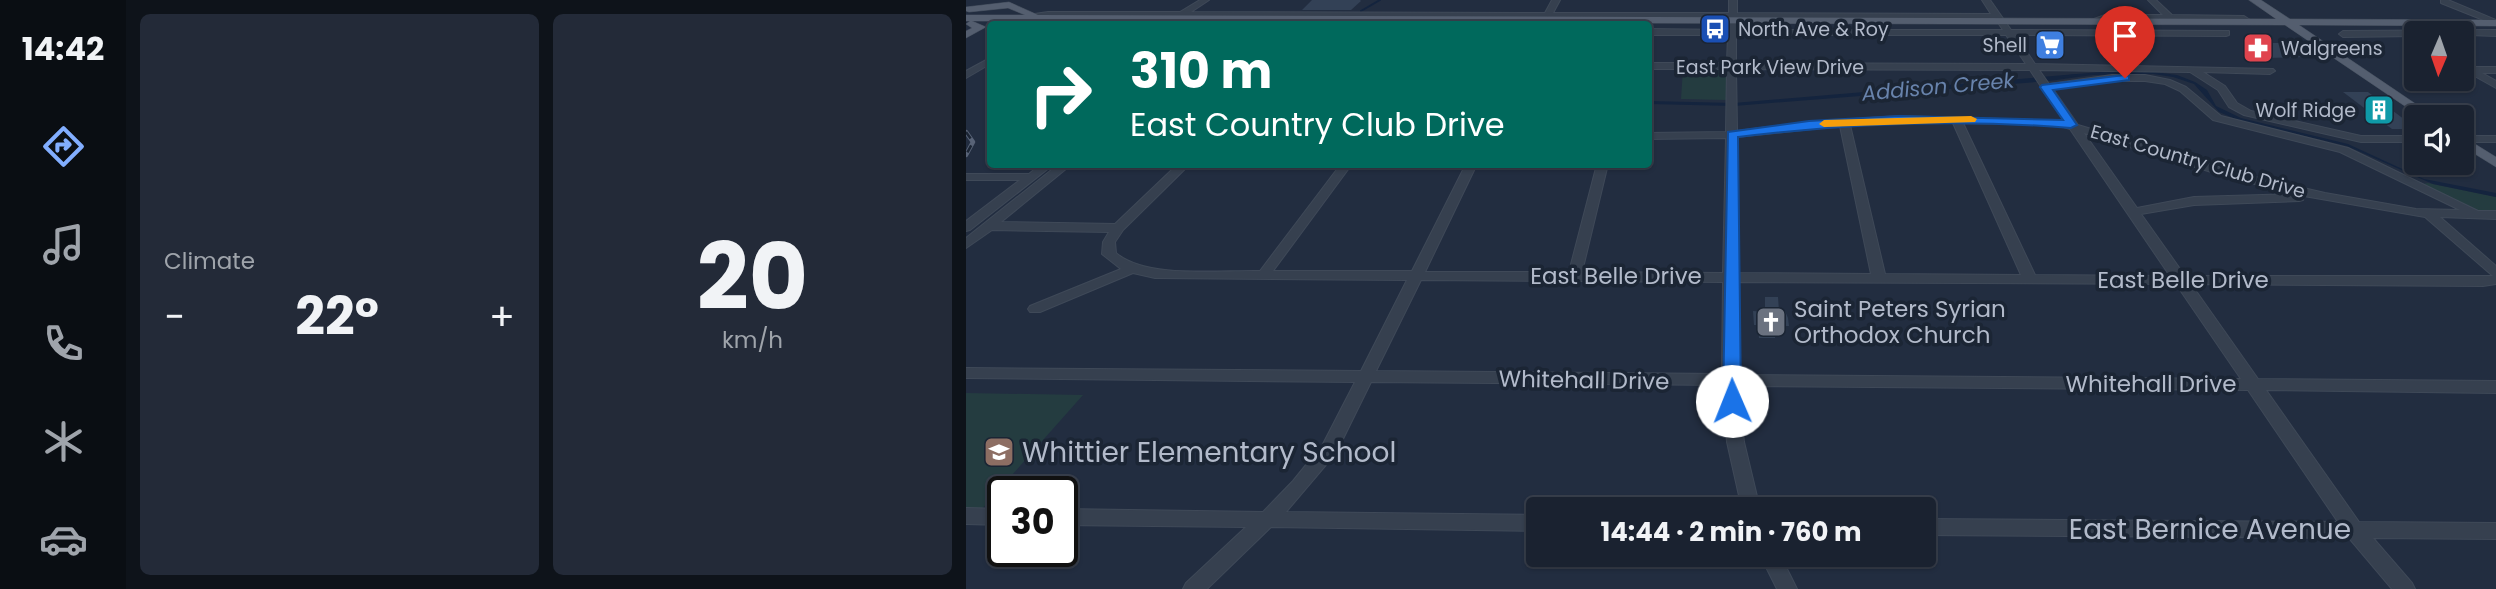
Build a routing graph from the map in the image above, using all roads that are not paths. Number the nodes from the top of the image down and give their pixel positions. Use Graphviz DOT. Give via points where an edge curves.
graph roads {
  1 [pos="1205,0"];
  2 [pos="1556,0"];
  3 [pos="1733,0"];
  4 [pos="1986,0"];
  5 [pos="2152,0"];
  6 [pos="2255,0"];
  7 [pos="2266,0"];
  8 [pos="2444,1"];
  9 [pos="1416,16"];
  10 [pos="1629,16"];
  11 [pos="968,17"];
  12 [pos="1053,18"];
  13 [pos="1444,19"];
  14 [pos="1295,20"];
  15 [pos="1544,20"];
  16 [pos="1664,20"];
  17 [pos="2247,20"];
  18 [pos="1000,21"];
  19 [pos="1019,21"];
  20 [pos="1032,21"];
  21 [pos="1173,21"];
  22 [pos="2477,21"];
  23 [pos="2176,22"];
  24 [pos="2496,23"];
  25 [pos="1732,24"];
  26 [pos="2002,24"];
  27 [pos="1652,26"];
  28 [pos="1843,27"];
  29 [pos="2297,27"];
  30 [pos="2398,28"];
  31 [pos="1877,31"];
  32 [pos="2223,31"];
  33 [pos="2404,31"];
  34 [pos="2496,31"];
  35 [pos="987,32"];
  36 [pos="1652,32"];
  37 [pos="2343,34"];
  38 [pos="966,36"];
  39 [pos="987,63"];
  40 [pos="1652,66"];
  41 [pos="1732,66"];
  42 [pos="2474,68"];
  43 [pos="2192,70"];
  44 [pos="2496,70"];
  45 [pos="2270,71"];
  46 [pos="2474,72"];
  47 [pos="966,75"];
  48 [pos="2040,79"];
  49 [pos="2496,85"];
  50 [pos="2411,105"];
  51 [pos="1956,119"];
  52 [pos="1843,122"];
  53 [pos="2071,125"];
  54 [pos="1732,134"];
  55 [pos="1652,136"];
  56 [pos="2404,139"];
  57 [pos="2474,139"];
  58 [pos="2496,139"];
  59 [pos="2474,147"];
  60 [pos="2496,163"];
  61 [pos="1044,168"];
  62 [pos="1062,168"];
  63 [pos="1181,168"];
  64 [pos="1344,168"];
  65 [pos="1470,168"];
  66 [pos="1602,168"];
  67 [pos="966,177"];
  68 [pos="1032,177"];
  69 [pos="2325,197"];
  70 [pos="2132,212"];
  71 [pos="2429,214"];
  72 [pos="2478,214"];
  73 [pos="2496,215"];
  74 [pos="989,226"];
  75 [pos="966,227"];
  76 [pos="1118,228"];
  77 [pos="966,244"];
  78 [pos="1131,270"];
  79 [pos="2496,274"];
  80 [pos="1264,275"];
  81 [pos="1416,275"];
  82 [pos="1575,275"];
  83 [pos="1731,277"];
  84 [pos="1879,278"];
  85 [pos="2030,279"];
  86 [pos="2180,280"];
  87 [pos="2496,280"];
  88 [pos="1035,309"];
  89 [pos="966,373"];
  90 [pos="1365,378"];
  91 [pos="1731,382"];
  92 [pos="2253,385"];
  93 [pos="2496,387"];
  94 [pos="1747,497"];
  95 [pos="966,516"];
  96 [pos="987,517"];
  97 [pos="1078,517"];
  98 [pos="1266,520"];
  99 [pos="1526,523"];
  100 [pos="1936,527"];
  101 [pos="2354,530"];
  102 [pos="2496,531"];
  103 [pos="1776,567"];
  104 [pos="1194,589"];
  105 [pos="1787,589"];
  106 [pos="2405,589"];
  1 -- 21 [label="street"];
  2 -- 15 [label="street"];
  3 -- 25 [label="street"];
  4 -- 26 [label="street"];
  5 -- 23 [label="street"];
  6 -- 29 [label="main road"];
  7 -- 29 [label="main road"];
  8 -- 22 [label="street"];
  9 -- 13 [label="main road"];
  9 -- 14 [label="street"];
  9 -- 15 [label="street"];
  10 -- 15 [label="street"];
  10 -- 16 [label="main road"];
  10 -- 25 [label="street"];
  11 -- 18 [label="main road"];
  11 -- 20 [label="main road" via="1009,5"];
  11 -- 38 [label="main road" via="981,27"];
  12 -- 19 [label="main road"];
  12 -- 20 [label="main road"];
  12 -- 21 [label="main road"];
  13 -- 14 [label="main road"];
  13 -- 15 [label="main road"];
  14 -- 21 [label="main road"];
  15 -- 16 [label="main road"];
  16 -- 25 [label="main road"];
  17 -- 23 [label="main road"];
  17 -- 23 [label="street"];
  17 -- 29 [label="main road"];
  20 -- 21 [label="main road"];
  20 -- 21 [label="street"];
  22 -- 24 [label="main road"];
  22 -- 30 [label="main road"];
  23 -- 26 [label="main road"];
  23 -- 26 [label="main road"];
  23 -- 32 [label="main road"];
  25 -- 26 [label="main road" via="1884,18"];
  25 -- 27 [label="main road"];
  25 -- 28 [label="main road"];
  25 -- 31 [label="street"];
  25 -- 36 [label="street"];
  25 -- 41 [label="street"];
  26 -- 28 [label="main road"];
  26 -- 31 [label="street"];
  26 -- 32 [label="street"];
  26 -- 48 [label="street"];
  28 -- 31 [label="main road"];
  29 -- 30 [label="main road"];
  29 -- 32 [label="main road"];
  29 -- 50 [label="main road"];
  30 -- 33 [label="street"];
  30 -- 34 [label="main road"];
  30 -- 37 [label="street"];
  35 -- 38 [label="main road"];
  39 -- 47 [label="street"];
  40 -- 41 [label="street, East Park View Drive"];
  41 -- 48 [label="street, East Park View Drive"];
  41 -- 54 [label="street"];
  42 -- 44 [label="street"];
  43 -- 45 [label="street, East Park View Drive"];
  43 -- 48 [label="street, East Park View Drive"];
  43 -- 56 [label="street" via="2222,88 2232,105 2248,113 2361,138"];
  46 -- 49 [label="street"];
  48 -- 53 [label="street"];
  48 -- 72 [label="street" via="2167,82 2183,89 2217,118 2344,150"];
  51 -- 52 [label="street, East Country Club Drive"];
  51 -- 53 [label="street, East Country Club Drive"];
  51 -- 85 [label="street"];
  52 -- 54 [label="street, East Country Club Drive"];
  52 -- 84 [label="street"];
  53 -- 69 [label="street, East Country Club Drive" via="2207,168"];
  53 -- 70 [label="street"];
  54 -- 55 [label="street, East Country Club Drive"];
  54 -- 83 [label="street"];
  57 -- 58 [label="street"];
  59 -- 60 [label="main road"];
  61 -- 68 [label="street"];
  62 -- 74 [label="street"];
  63 -- 76 [label="street"];
  64 -- 80 [label="street"];
  65 -- 81 [label="street"];
  66 -- 82 [label="street"];
  67 -- 68 [label="street"];
  68 -- 75 [label="street"];
  69 -- 70 [label="street" via="2212,200"];
  69 -- 71 [label="street, East Country Club Drive"];
  70 -- 86 [label="street"];
  71 -- 72 [label="street, East Country Club Drive"];
  71 -- 79 [label="street"];
  72 -- 73 [label="street, East Country Club Drive"];
  74 -- 76 [label="street"];
  74 -- 77 [label="street"];
  76 -- 78 [label="street" via="1109,242 1109,254"];
  78 -- 80 [label="street, East Belle Drive"];
  78 -- 88 [label="street"];
  80 -- 81 [label="street, East Belle Drive"];
  81 -- 82 [label="street, East Belle Drive"];
  81 -- 90 [label="street"];
  82 -- 83 [label="street, East Belle Drive"];
  83 -- 84 [label="street, East Belle Drive"];
  83 -- 91 [label="street"];
  84 -- 85 [label="street, East Belle Drive"];
  85 -- 86 [label="street, East Belle Drive"];
  86 -- 87 [label="street, East Belle Drive"];
  86 -- 92 [label="street"];
  89 -- 90 [label="street, Whitehall Drive"];
  90 -- 91 [label="street, Whitehall Drive"];
  90 -- 98 [label="street" via="1330,448"];
  91 -- 92 [label="street, Whitehall Drive"];
  91 -- 94 [label="street" via="1736,460"];
  92 -- 93 [label="street, Whitehall Drive"];
  92 -- 101 [label="street"];
  95 -- 96 [label="street"];
  97 -- 98 [label="street"];
  98 -- 99 [label="street"];
  98 -- 104 [label="street"];
  100 -- 101 [label="street, East Bernice Avenue"];
  101 -- 102 [label="street, East Bernice Avenue"];
  101 -- 106 [label="street"];
  103 -- 105 [label="street"];
}
